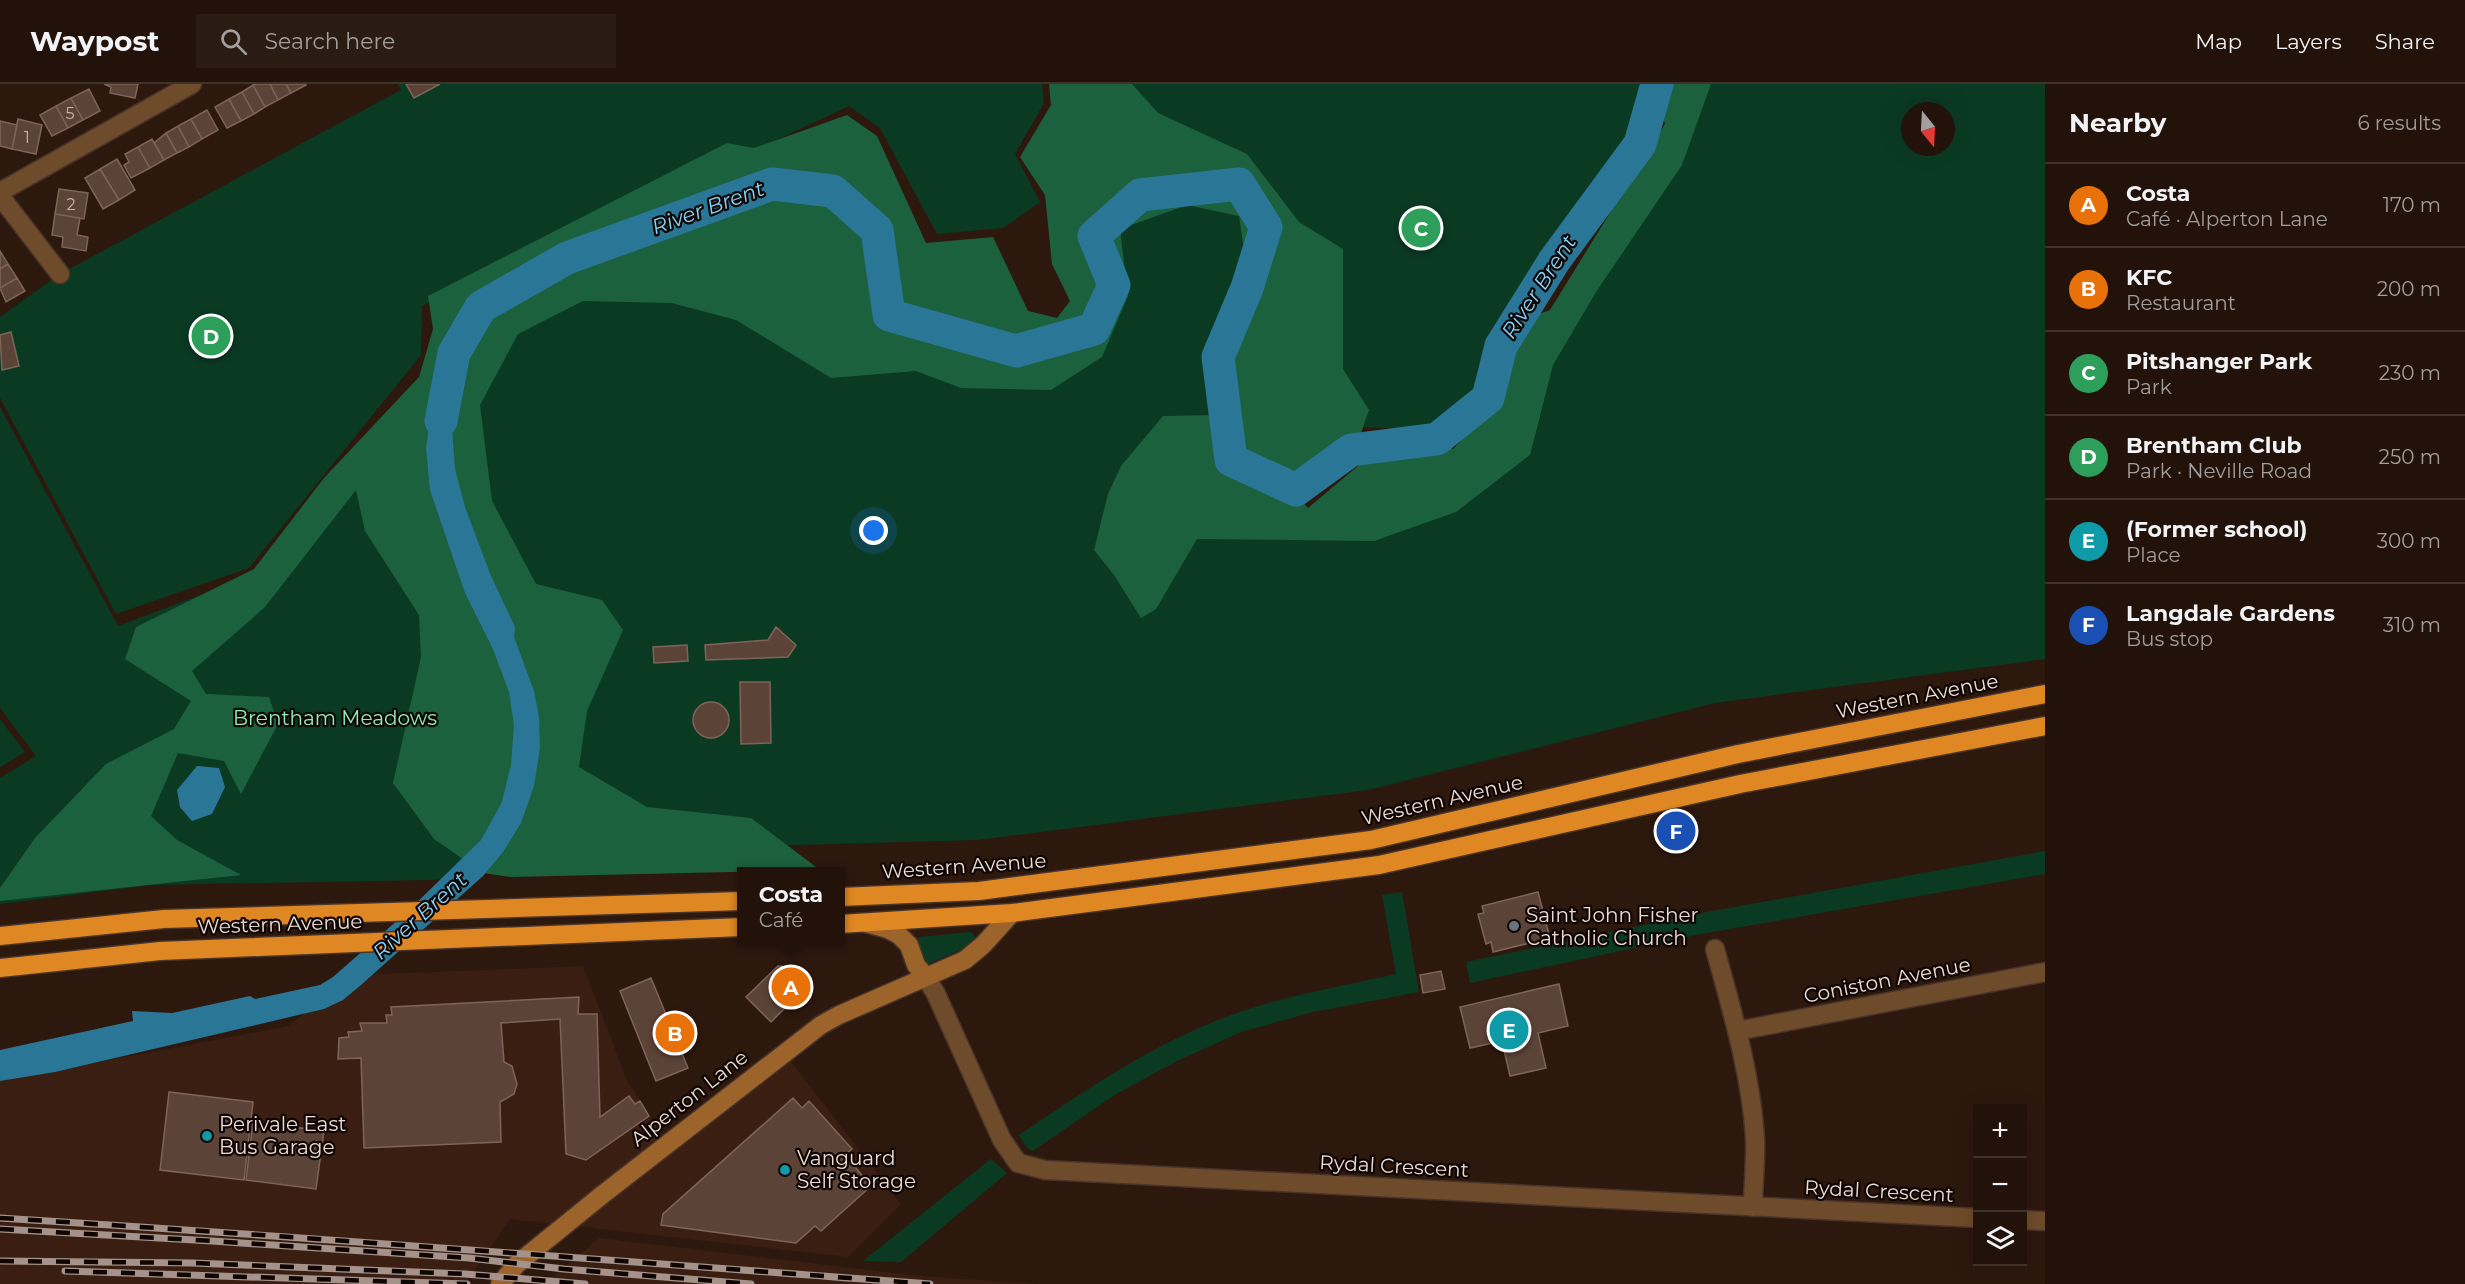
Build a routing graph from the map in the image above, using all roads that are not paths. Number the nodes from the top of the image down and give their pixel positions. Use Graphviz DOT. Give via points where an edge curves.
graph roads {
  1 [pos="192,84"];
  2 [pos="0,194"];
  3 [pos="60,274"];
  4 [pos="2045,694"];
  5 [pos="2045,726"];
  6 [pos="845,897"];
  7 [pos="737,901"];
  8 [pos="1012,913"];
  9 [pos="865,923"];
  10 [pos="845,924"];
  11 [pos="737,927"];
  12 [pos="0,936"];
  13 [pos="1715,949"];
  14 [pos="0,968"];
  15 [pos="2045,972"];
  16 [pos="925,976"];
  17 [pos="1737,1031"];
  18 [pos="1753,1207"];
  19 [pos="1973,1218"];
  20 [pos="2027,1220"];
  21 [pos="2045,1221"];
  22 [pos="500,1284"];
  1 -- 2 [label="street"];
  2 -- 3 [label="street"];
  4 -- 6 [label="highway, Western Avenue" via="1738,754 1371,840 979,891"];
  5 -- 8 [label="highway" via="1740,784 1379,865"];
  7 -- 12 [label="highway, Western Avenue" via="164,919"];
  8 -- 9 [label="highway"];
  8 -- 16 [label="main road, Alperton Lane" via="965,960"];
  9 -- 10 [label="highway"];
  9 -- 16 [label="main road" via="899,935 909,945"];
  11 -- 14 [label="highway, Western Avenue" via="160,951"];
  13 -- 17 [label="street"];
  15 -- 17 [label="street, Coniston Avenue"];
  16 -- 18 [label="street, Rydal Crescent" via="1002,1140 1018,1163 1045,1170"];
  16 -- 22 [label="main road, Alperton Lane" via="821,1025 602,1195 517,1264"];
  17 -- 18 [label="street" via="1755,1140"];
  18 -- 19 [label="street, Rydal Crescent"];
  20 -- 21 [label="street"];
}
